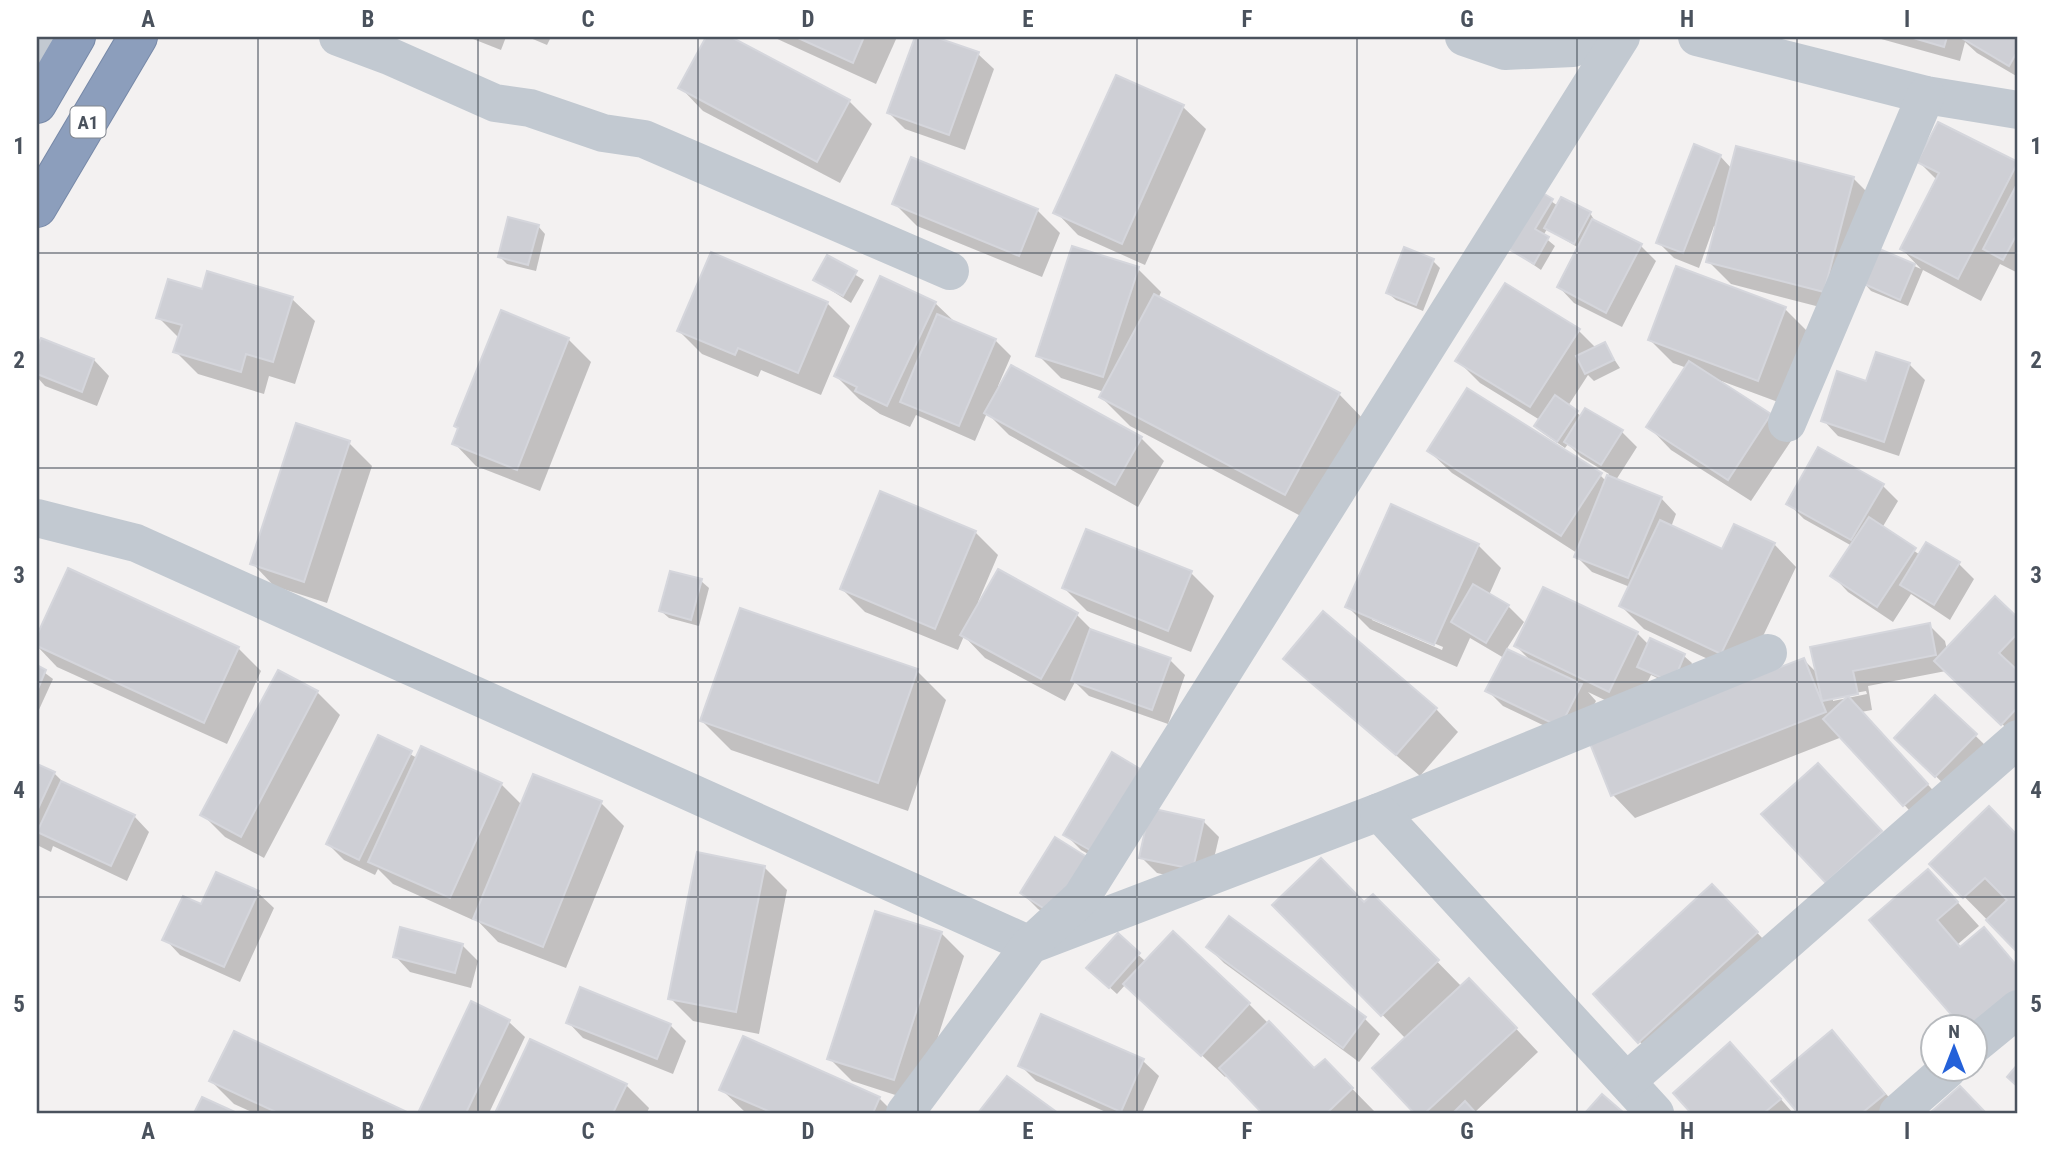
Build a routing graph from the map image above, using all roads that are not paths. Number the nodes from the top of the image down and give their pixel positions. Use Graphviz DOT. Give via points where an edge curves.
graph roads {
  1 [pos="138,37"];
  2 [pos="338,37"];
  3 [pos="1464,37"];
  4 [pos="1596,37"];
  5 [pos="1621,37"];
  6 [pos="1697,37"];
  7 [pos="58,46"];
  8 [pos="1926,96"];
  9 [pos="37,104"];
  10 [pos="2018,110"];
  11 [pos="37,208"];
  12 [pos="950,271"];
  13 [pos="1787,423"];
  14 [pos="37,518"];
  15 [pos="1768,653"];
  16 [pos="2013,752"];
  17 [pos="1379,811"];
  18 [pos="1030,945"];
  19 [pos="2018,1009"];
  20 [pos="1988,1034"];
  21 [pos="1627,1081"];
  22 [pos="1930,1084"];
  23 [pos="905,1113"];
  24 [pos="1655,1113"];
  25 [pos="1898,1113"];
  1 -- 11 [label="highway, A1"];
  2 -- 12 [label="street" via="495,103 530,108 603,133 644,139"];
  3 -- 4 [label="street" via="1505,51 1573,48"];
  5 -- 18 [label="street" via="1081,898"];
  6 -- 8 [label="street"];
  7 -- 9 [label="highway, A1"];
  8 -- 10 [label="street"];
  8 -- 13 [label="street"];
  14 -- 18 [label="street" via="135,543"];
  15 -- 17 [label="street"];
  16 -- 21 [label="street"];
  17 -- 18 [label="street"];
  17 -- 21 [label="street"];
  18 -- 23 [label="street"];
  19 -- 20 [label="street"];
  21 -- 24 [label="street"];
  22 -- 25 [label="street"];
}
